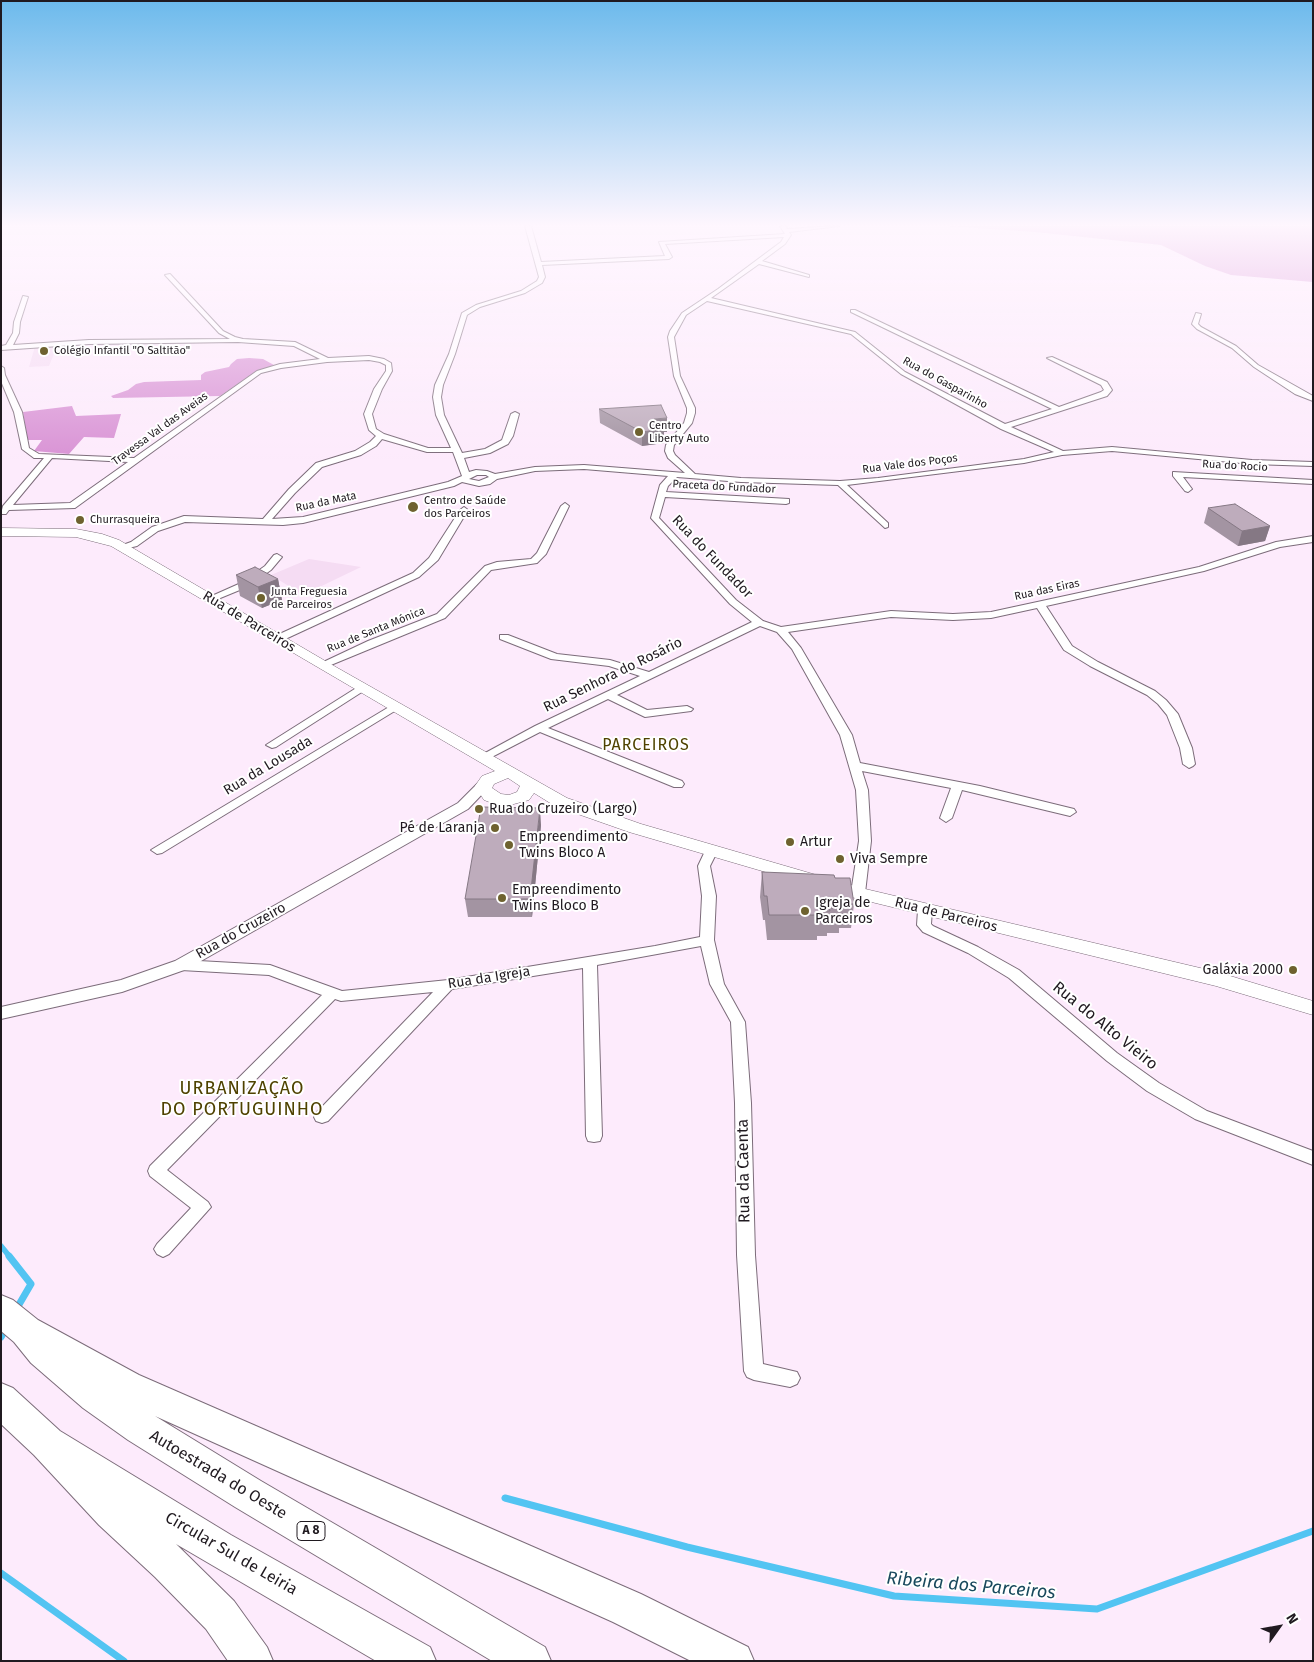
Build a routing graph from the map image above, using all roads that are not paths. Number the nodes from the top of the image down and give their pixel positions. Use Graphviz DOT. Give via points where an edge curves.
graph roads {
  1 [pos="23,304"];
  2 [pos="195,304"];
  3 [pos="488,304"];
  4 [pos="699,304"];
  5 [pos="726,304"];
  6 [pos="853,312"];
  7 [pos="1198,314"];
  8 [pos="242,341"];
  9 [pos="4,348"];
  10 [pos="1050,358"];
  11 [pos="327,360"];
  12 [pos="1,368"];
  13 [pos="1313,399"];
  14 [pos="1058,409"];
  15 [pos="516,414"];
  16 [pos="1004,427"];
  17 [pos="381,436"];
  18 [pos="458,453"];
  19 [pos="1062,453"];
  20 [pos="50,456"];
  21 [pos="136,460"];
  22 [pos="1313,464"];
  23 [pos="487,474"];
  24 [pos="675,474"];
  25 [pos="466,476"];
  26 [pos="693,476"];
  27 [pos="1313,482"];
  28 [pos="840,483"];
  29 [pos="1188,489"];
  30 [pos="661,494"];
  31 [pos="786,501"];
  32 [pos="565,506"];
  33 [pos="464,510"];
  34 [pos="4,511"];
  35 [pos="266,521"];
  36 [pos="885,525"];
  37 [pos="1,532"];
  38 [pos="1313,539"];
  39 [pos="119,545"];
  40 [pos="277,557"];
  41 [pos="210,599"];
  42 [pos="1040,605"];
  43 [pos="759,623"];
  44 [pos="780,630"];
  45 [pos="504,637"];
  46 [pos="277,638"];
  47 [pos="322,665"];
  48 [pos="649,675"];
  49 [pos="361,688"];
  50 [pos="608,694"];
  51 [pos="394,707"];
  52 [pos="687,709"];
  53 [pos="539,728"];
  54 [pos="272,745"];
  55 [pos="482,758"];
  56 [pos="1189,764"];
  57 [pos="855,766"];
  58 [pos="512,773"];
  59 [pos="485,783"];
  60 [pos="529,784"];
  61 [pos="678,784"];
  62 [pos="958,786"];
  63 [pos="498,799"];
  64 [pos="517,799"];
  65 [pos="561,802"];
  66 [pos="463,806"];
  67 [pos="1070,812"];
  68 [pos="946,818"];
  69 [pos="157,850"];
  70 [pos="712,850"];
  71 [pos="858,893"];
  72 [pos="925,910"];
  73 [pos="707,940"];
  74 [pos="590,962"];
  75 [pos="181,965"];
  76 [pos="448,986"];
  77 [pos="333,993"];
  78 [pos="1313,1008"];
  79 [pos="1,1013"];
  80 [pos="322,1117"];
  81 [pos="594,1136"];
  82 [pos="1313,1158"];
  83 [pos="162,1249"];
  84 [pos="14,1321"];
  85 [pos="790,1378"];
  86 [pos="104,1387"];
  87 [pos="1,1400"];
  88 [pos="47,1443"];
  89 [pos="253,1661"];
  90 [pos="416,1661"];
  91 [pos="531,1661"];
  92 [pos="734,1661"];
  1 -- 9 [label="street" via="16,333"];
  2 -- 8 [label="street" via="221,332"];
  3 -- 18 [label="street" via="472,309 460,321 437,397 440,415"];
  4 -- 26 [label="street" via="684,314 671,337 677,376 691,413 688,424 670,445 669,451"];
  5 -- 16 [label="street, Rua do Gasparinho" via="853,333 903,373"];
  6 -- 14 [label="street"];
  7 -- 13 [label="street" via="1195,324 1199,328"];
  8 -- 9 [label="street" via="89,342"];
  8 -- 11 [label="street" via="294,344"];
  10 -- 14 [label="street" via="1104,384 1108,390"];
  11 -- 17 [label="street, Travessa Val das Aveias" via="370,358 389,364 368,414 373,430"];
  11 -- 21 [label="street, Travessa Val das Aveias" via="259,372"];
  12 -- 20 [label="street" via="18,412 26,449 37,456"];
  14 -- 16 [label="street"];
  15 -- 18 [label="street" via="505,442 487,451"];
  16 -- 19 [label="street, Rua do Gasparinho"];
  17 -- 18 [label="street" via="427,450"];
  17 -- 35 [label="street" via="358,453 319,465"];
  18 -- 25 [label="street"];
  19 -- 22 [label="street, Rua Vale dos Poços" via="1126,449 1252,462"];
  19 -- 28 [label="street, Rua Vale dos Poços" via="1024,461"];
  20 -- 21 [label="street"];
  20 -- 34 [label="street"];
  21 -- 34 [label="street, Travessa Val das Aveias" via="72,506"];
  23 -- 24 [label="street, Rua Vale dos Poços" via="584,467"];
  23 -- 25 [label="street"];
  23 -- 25 [label="street" via="487,482"];
  24 -- 26 [label="street, Rua Vale dos Poços"];
  24 -- 30 [label="street, Rua do Fundador" via="664,485"];
  25 -- 35 [label="street, Rua da Mata" via="451,484 303,520"];
  26 -- 28 [label="street, Rua Vale dos Poços"];
  27 -- 29 [label="street, Rua do Rocio" via="1176,474"];
  28 -- 36 [label="street"];
  30 -- 31 [label="street, Praceta do Fundador"];
  30 -- 43 [label="street, Rua do Fundador" via="655,518 732,602"];
  32 -- 47 [label="street, Rua de Santa Mónica" via="541,554 534,561 488,568 441,616"];
  33 -- 46 [label="street" via="433,560 416,575"];
  35 -- 39 [label="street, Rua da Mata" via="184,519 156,529 134,544"];
  37 -- 39 [label="main road, Rua de Parceiros" via="76,532"];
  38 -- 42 [label="street, Rua das Eiras" via="1279,544 1201,569"];
  39 -- 41 [label="main road, Rua de Parceiros"];
  40 -- 41 [label="street" via="268,568 244,585"];
  41 -- 46 [label="main road, Rua de Parceiros"];
  42 -- 44 [label="street, Rua das Eiras" via="953,617 892,614"];
  42 -- 56 [label="street" via="1068,648 1162,702 1172,714"];
  43 -- 44 [label="street, Rua do Fundador"];
  43 -- 48 [label="street, Rua Senhora do Rosário"];
  44 -- 57 [label="street" via="796,648 846,735"];
  45 -- 48 [label="street" via="555,657 610,663"];
  46 -- 47 [label="main road, Rua de Parceiros"];
  47 -- 49 [label="main road, Rua de Parceiros"];
  48 -- 50 [label="street, Rua Senhora do Rosário"];
  49 -- 51 [label="main road, Rua de Parceiros"];
  49 -- 54 [label="street"];
  50 -- 52 [label="street" via="644,714"];
  50 -- 53 [label="street, Rua Senhora do Rosário"];
  51 -- 55 [label="main road, Rua de Parceiros"];
  51 -- 69 [label="street, Rua da Lousada"];
  53 -- 55 [label="street, Rua Senhora do Rosário"];
  53 -- 61 [label="street"];
  55 -- 58 [label="main road, Rua de Parceiros"];
  55 -- 59 [label="main road"];
  57 -- 62 [label="street"];
  57 -- 71 [label="street" via="862,790 865,842"];
  58 -- 59 [label="main road" via="501,774"];
  58 -- 60 [label="main road, Rua de Parceiros"];
  59 -- 63 [label="main road" via="487,793"];
  59 -- 66 [label="street, Rua do Cruzeiro"];
  60 -- 64 [label="main road" via="526,793"];
  60 -- 65 [label="main road, Rua de Parceiros"];
  62 -- 67 [label="street"];
  62 -- 68 [label="street"];
  63 -- 64 [label="main road"];
  63 -- 66 [label="street, Rua do Cruzeiro"];
  64 -- 65 [label="main road"];
  65 -- 70 [label="main road, Rua de Parceiros"];
  66 -- 75 [label="street, Rua do Cruzeiro"];
  70 -- 71 [label="main road, Rua de Parceiros"];
  70 -- 73 [label="street" via="704,866 709,896"];
  71 -- 72 [label="main road, Rua de Parceiros"];
  72 -- 78 [label="main road, Rua de Parceiros" via="1217,979"];
  72 -- 82 [label="street, Rua do Alto Vieiro" via="924,924 928,929 1014,974 1112,1057 1153,1087 1201,1115"];
  73 -- 74 [label="street, Rua da Igreja"];
  73 -- 85 [label="street, Rua da Caenta" via="717,984 738,1022 746,1255 754,1371"];
  74 -- 76 [label="street, Rua da Igreja"];
  74 -- 81 [label="street"];
  75 -- 77 [label="street, Rua da Igreja" via="270,970"];
  75 -- 79 [label="street, Rua do Cruzeiro" via="122,986"];
  76 -- 77 [label="street, Rua da Igreja" via="341,996"];
  76 -- 80 [label="street"];
  77 -- 83 [label="street" via="156,1171 202,1207"];
  84 -- 86 [label="highway, Autoestrada do Oeste / A 8" via="43,1352"];
  86 -- 91 [label="highway, Autoestrada do Oeste / A 8" via="141,1428"];
  86 -- 92 [label="highway" via="136,1391 618,1604"];
  87 -- 88 [label="highway"];
  88 -- 89 [label="highway" via="112,1512 220,1615"];
  88 -- 90 [label="highway, Circular Sul de Leiria" via="218,1548"];
}
